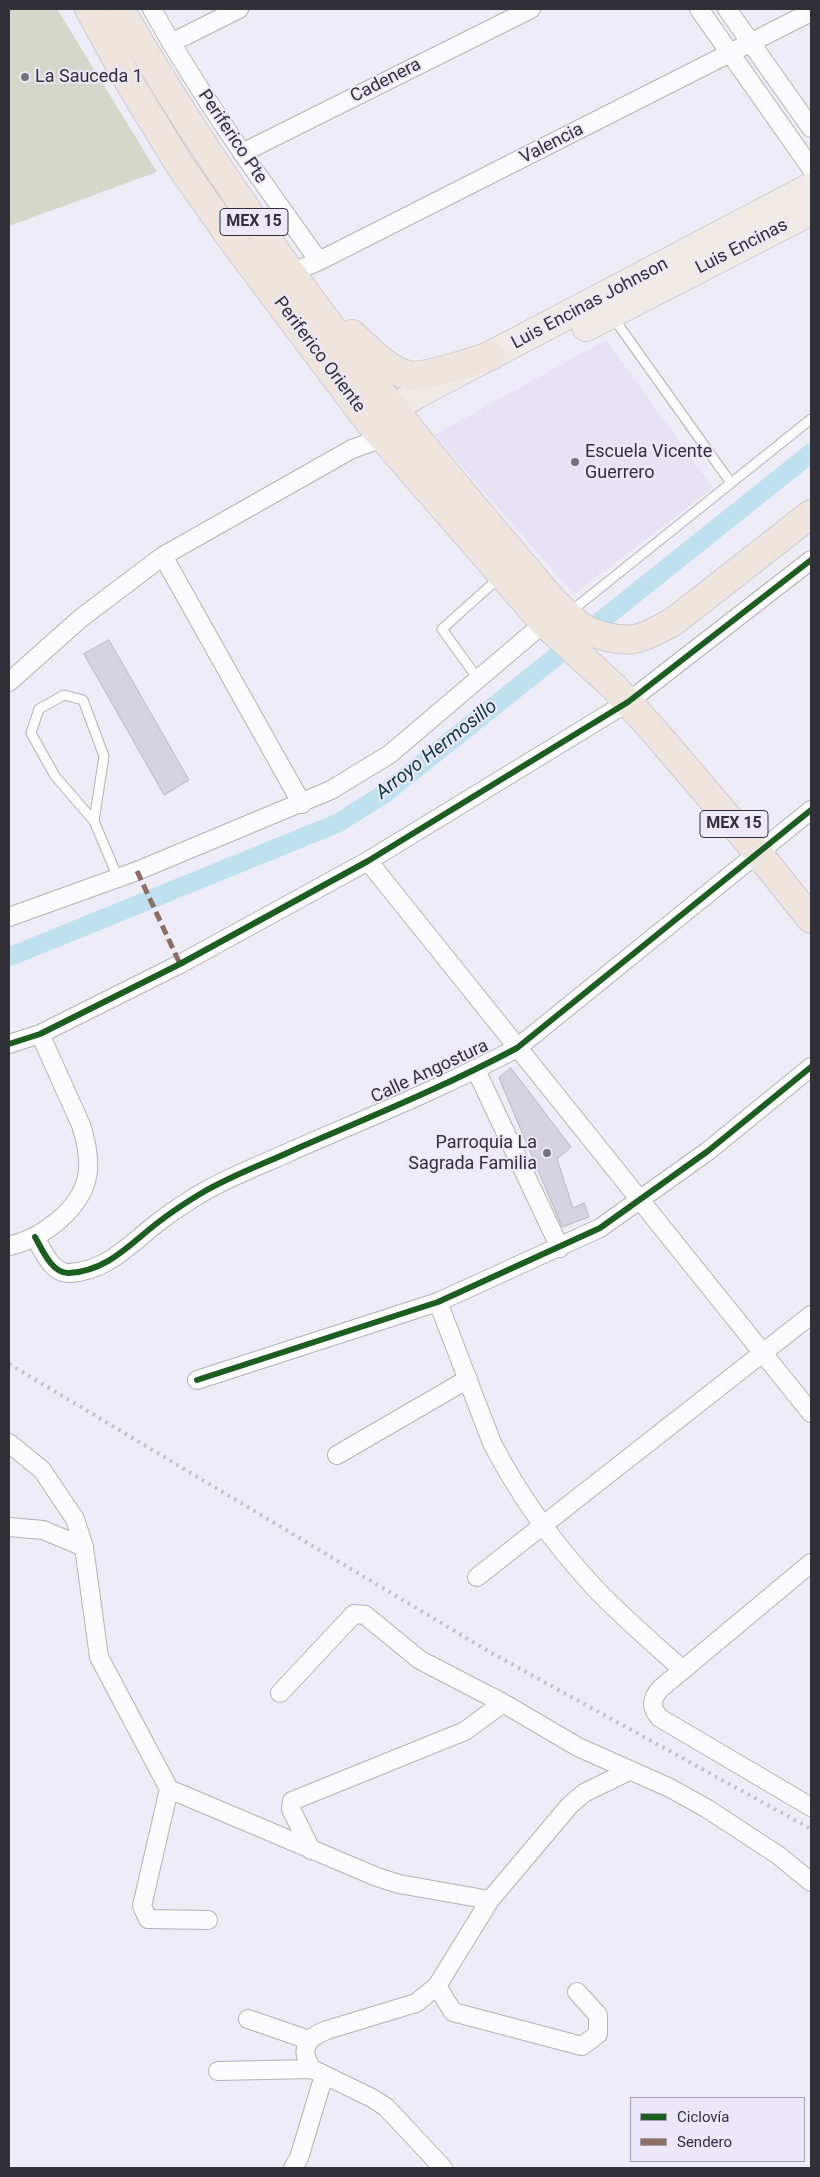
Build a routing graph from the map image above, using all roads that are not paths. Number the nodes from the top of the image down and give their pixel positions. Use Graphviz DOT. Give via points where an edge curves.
graph roads {
  1 [pos="89,9"];
  2 [pos="120,9"];
  3 [pos="152,9"];
  4 [pos="239,9"];
  5 [pos="531,9"];
  6 [pos="699,9"];
  7 [pos="727,9"];
  8 [pos="811,12"];
  9 [pos="171,43"];
  10 [pos="750,43"];
  11 [pos="732,53"];
  12 [pos="811,128"];
  13 [pos="242,153"];
  14 [pos="811,168"];
  15 [pos="811,187"];
  16 [pos="811,211"];
  17 [pos="319,261"];
  18 [pos="297,281"];
  19 [pos="610,314"];
  20 [pos="491,356"];
  21 [pos="399,416"];
  22 [pos="811,419"];
  23 [pos="376,430"];
  24 [pos="731,483"];
  25 [pos="811,514"];
  26 [pos="163,556"];
  27 [pos="811,560"];
  28 [pos="502,576"];
  29 [pos="571,629"];
  30 [pos="478,679"];
  31 [pos="9,682"];
  32 [pos="628,702"];
  33 [pos="302,804"];
  34 [pos="811,810"];
  35 [pos="94,821"];
  36 [pos="758,853"];
  37 [pos="368,861"];
  38 [pos="118,878"];
  39 [pos="9,917"];
  40 [pos="811,919"];
  41 [pos="40,1034"];
  42 [pos="9,1044"];
  43 [pos="516,1048"];
  44 [pos="811,1067"];
  45 [pos="476,1070"];
  46 [pos="642,1200"];
  47 [pos="35,1237"];
  48 [pos="9,1246"];
  49 [pos="560,1248"];
  50 [pos="438,1302"];
  51 [pos="811,1315"];
  52 [pos="763,1354"];
  53 [pos="468,1379"];
  54 [pos="197,1380"];
  55 [pos="811,1413"];
  56 [pos="9,1443"];
  57 [pos="337,1455"];
  58 [pos="544,1526"];
  59 [pos="9,1527"];
  60 [pos="84,1547"];
  61 [pos="811,1563"];
  62 [pos="477,1577"];
  63 [pos="683,1670"];
  64 [pos="280,1693"];
  65 [pos="504,1703"];
  66 [pos="629,1771"];
  67 [pos="168,1789"];
  68 [pos="811,1807"];
  69 [pos="311,1850"];
  70 [pos="811,1882"];
  71 [pos="490,1900"];
  72 [pos="208,1920"];
  73 [pos="437,1986"];
  74 [pos="577,1992"];
  75 [pos="248,2020"];
  76 [pos="309,2040"];
  77 [pos="218,2071"];
  78 [pos="318,2072"];
  79 [pos="293,2168"];
  80 [pos="443,2168"];
  1 -- 23 [label="highway, Periferico Oriente / MEX 15" via="179,164"];
  2 -- 18 [label="highway, Periferico Oriente / MEX 15" via="199,140"];
  3 -- 9 [label="street, Periferico Pte"];
  4 -- 9 [label="street"];
  5 -- 13 [label="street, Cadenera"];
  6 -- 11 [label="street"];
  7 -- 10 [label="street"];
  8 -- 10 [label="street, Valencia"];
  9 -- 13 [label="street, Periferico Pte"];
  10 -- 11 [label="street, Valencia"];
  10 -- 12 [label="street"];
  11 -- 14 [label="street"];
  11 -- 17 [label="street, Valencia"];
  13 -- 17 [label="street, Periferico Pte"];
  15 -- 20 [label="main road, Luis Encinas Johnson"];
  16 -- 19 [label="main road, Luis Encinas"];
  17 -- 18 [label="street, Valencia"];
  18 -- 20 [label="highway" via="391,368 409,376 425,375"];
  18 -- 21 [label="highway, Periferico Oriente / MEX 15"];
  19 -- 21 [label="main road, Luis Encinas" via="438,403"];
  19 -- 24 [label="lane"];
  20 -- 21 [label="main road, Luis Encinas Johnson" via="417,394"];
  21 -- 23 [label="main road, Luis Encinas"];
  21 -- 29 [label="highway, Periferico Oriente / MEX 15" via="553,601"];
  22 -- 24 [label="lane"];
  23 -- 26 [label="street" via="352,449"];
  23 -- 28 [label="highway, Periferico Oriente / MEX 15"];
  24 -- 29 [label="lane"];
  25 -- 29 [label="highway" via="673,622 655,631 634,638 613,638"];
  26 -- 31 [label="street" via="81,618"];
  26 -- 33 [label="street"];
  27 -- 32 [label="street"];
  28 -- 29 [label="highway, Periferico Oriente / MEX 15"];
  28 -- 30 [label="lane" via="442,630"];
  29 -- 30 [label="street"];
  29 -- 32 [label="highway, Periferico Oriente / MEX 15" via="592,667"];
  30 -- 33 [label="street" via="390,754"];
  32 -- 36 [label="highway, MEX 15"];
  32 -- 37 [label="street"];
  33 -- 38 [label="street"];
  34 -- 36 [label="street, Calle Angostura"];
  35 -- 35 [label="lane" via="104,756 84,700 64,695 39,709 31,733 55,776"];
  35 -- 38 [label="lane"];
  36 -- 40 [label="highway, MEX 15"];
  36 -- 43 [label="street, Calle Angostura"];
  37 -- 41 [label="street" via="180,964"];
  37 -- 43 [label="street"];
  38 -- 39 [label="street"];
  41 -- 42 [label="street"];
  41 -- 47 [label="street" via="82,1125 88,1172 82,1190 70,1208"];
  43 -- 45 [label="street, Calle Angostura"];
  43 -- 46 [label="street"];
  44 -- 46 [label="street"];
  45 -- 47 [label="street, Calle Angostura" via="224,1181 157,1223 120,1256 104,1264 66,1274 53,1266"];
  45 -- 49 [label="street"];
  46 -- 49 [label="street" via="600,1228"];
  46 -- 52 [label="street"];
  47 -- 48 [label="street"];
  49 -- 50 [label="street"];
  50 -- 53 [label="street"];
  50 -- 54 [label="street"];
  51 -- 52 [label="street"];
  52 -- 55 [label="street"];
  52 -- 58 [label="street"];
  53 -- 57 [label="street"];
  53 -- 58 [label="street" via="499,1456"];
  56 -- 60 [label="street" via="42,1470 75,1519"];
  58 -- 62 [label="street"];
  58 -- 63 [label="street" via="594,1587"];
  59 -- 60 [label="street" via="43,1530"];
  60 -- 67 [label="street" via="99,1657"];
  61 -- 63 [label="street"];
  63 -- 68 [label="street" via="654,1695 654,1711 660,1718"];
  64 -- 65 [label="street" via="354,1614 365,1615 420,1660"];
  65 -- 66 [label="street" via="578,1747"];
  65 -- 69 [label="street" via="464,1731 292,1801 291,1809"];
  66 -- 70 [label="street" via="706,1808 778,1855"];
  66 -- 71 [label="street" via="584,1793 570,1805"];
  67 -- 69 [label="street"];
  67 -- 72 [label="street" via="142,1906 148,1919"];
  69 -- 71 [label="street" via="398,1884"];
  71 -- 73 [label="street"];
  73 -- 74 [label="street" via="453,2012 582,2046 598,2034 598,2015"];
  73 -- 76 [label="street" via="416,2004 327,2030"];
  75 -- 76 [label="street"];
  76 -- 78 [label="street" via="307,2061"];
  77 -- 78 [label="street"];
  78 -- 79 [label="street"];
  78 -- 80 [label="street" via="386,2107"];
}
